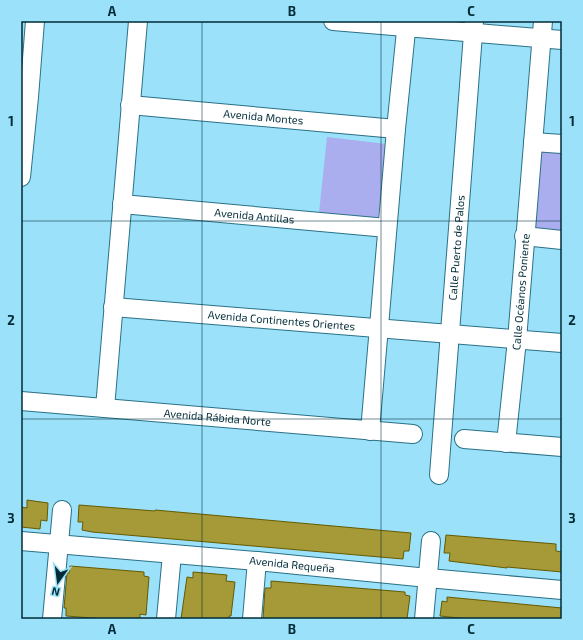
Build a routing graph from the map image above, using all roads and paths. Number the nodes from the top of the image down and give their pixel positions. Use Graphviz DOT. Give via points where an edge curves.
graph roads {
  1 [pos="35,21"];
  2 [pos="138,21"];
  3 [pos="332,21"];
  4 [pos="543,21"];
  5 [pos="407,24"];
  6 [pos="474,27"];
  7 [pos="542,39"];
  8 [pos="562,40"];
  9 [pos="25,96"];
  10 [pos="130,105"];
  11 [pos="396,129"];
  12 [pos="533,142"];
  13 [pos="562,144"];
  14 [pos="21,177"];
  15 [pos="122,204"];
  16 [pos="387,228"];
  17 [pos="524,236"];
  18 [pos="562,240"];
  19 [pos="113,307"];
  20 [pos="378,329"];
  21 [pos="451,334"];
  22 [pos="516,340"];
  23 [pos="562,343"];
  24 [pos="21,401"];
  25 [pos="105,408"];
  26 [pos="370,431"];
  27 [pos="413,434"];
  28 [pos="464,439"];
  29 [pos="506,443"];
  30 [pos="562,447"];
  31 [pos="439,475"];
  32 [pos="62,510"];
  33 [pos="21,541"];
  34 [pos="431,541"];
  35 [pos="59,545"];
  36 [pos="172,554"];
  37 [pos="257,561"];
  38 [pos="428,578"];
  39 [pos="562,590"];
  40 [pos="52,619"];
  41 [pos="166,619"];
  42 [pos="252,619"];
  43 [pos="424,619"];
  1 -- 9 [label="street"];
  2 -- 10 [label="street"];
  3 -- 5 [label="street"];
  4 -- 7 [label="street, Calle Océanos Poniente"];
  5 -- 6 [label="street"];
  5 -- 11 [label="street"];
  6 -- 7 [label="street"];
  6 -- 21 [label="street, Calle Puerto de Palos"];
  7 -- 8 [label="street"];
  7 -- 12 [label="street, Calle Océanos Poniente"];
  9 -- 14 [label="street"];
  10 -- 11 [label="street, Avenida Montes"];
  10 -- 15 [label="street"];
  11 -- 16 [label="street"];
  12 -- 13 [label="street"];
  12 -- 17 [label="street, Calle Océanos Poniente"];
  15 -- 16 [label="street, Avenida Antillas"];
  15 -- 19 [label="street"];
  16 -- 20 [label="street"];
  17 -- 18 [label="street"];
  17 -- 22 [label="street, Calle Océanos Poniente"];
  19 -- 20 [label="street, Avenida Continentes Orientes"];
  19 -- 25 [label="street"];
  20 -- 21 [label="street, Avenida Continentes Orientes"];
  20 -- 26 [label="street"];
  21 -- 22 [label="street, Avenida Continentes Orientes"];
  21 -- 31 [label="street, Calle Puerto de Palos"];
  22 -- 23 [label="street, Avenida Continentes Orientes"];
  22 -- 29 [label="street, Calle Océanos Poniente"];
  24 -- 25 [label="street, Avenida Rábida Norte"];
  25 -- 26 [label="street, Avenida Rábida Norte"];
  26 -- 27 [label="street, Avenida Rábida Norte"];
  28 -- 29 [label="street"];
  29 -- 30 [label="street"];
  32 -- 35 [label="street"];
  33 -- 35 [label="street, Avenida Requeña"];
  34 -- 38 [label="street"];
  35 -- 36 [label="street, Avenida Requeña"];
  35 -- 40 [label="street"];
  36 -- 37 [label="street, Avenida Requeña"];
  36 -- 41 [label="street"];
  37 -- 38 [label="street, Avenida Requeña"];
  37 -- 42 [label="street"];
  38 -- 39 [label="street, Avenida Requeña"];
  38 -- 43 [label="street"];
}
